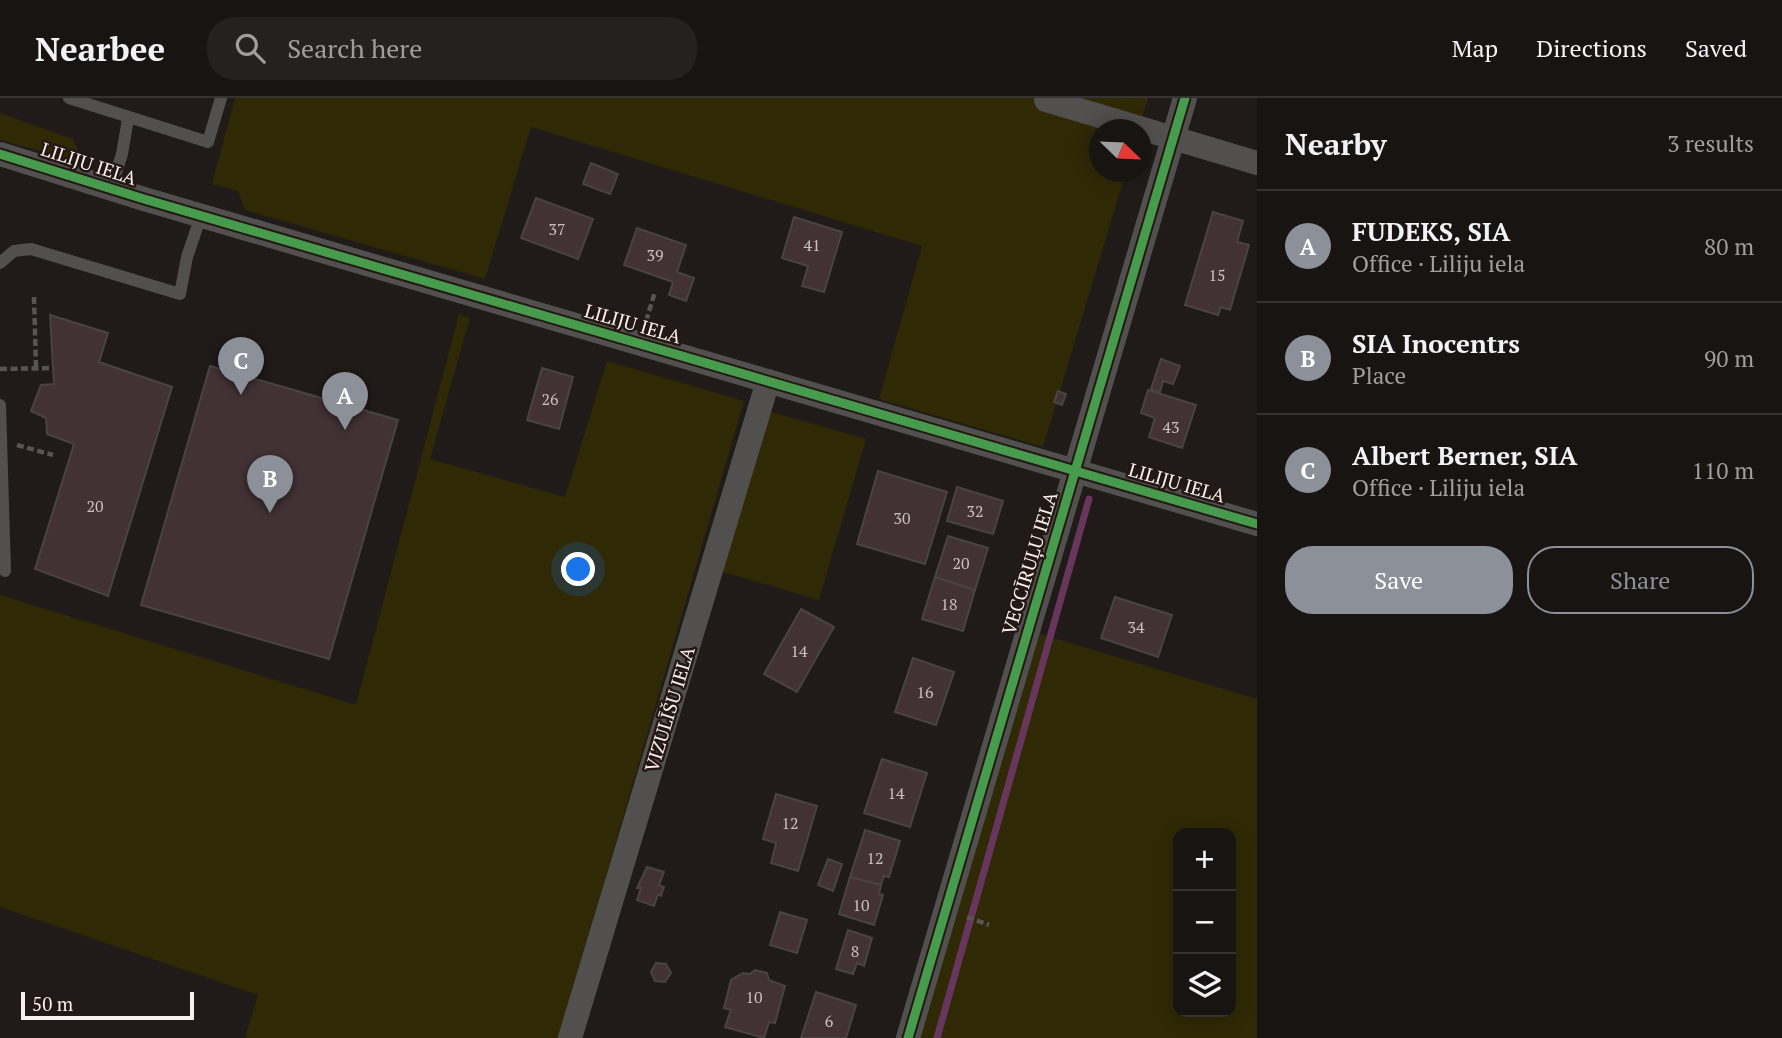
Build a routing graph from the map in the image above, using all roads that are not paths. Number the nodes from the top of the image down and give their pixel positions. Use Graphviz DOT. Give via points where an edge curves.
graph roads {
  1 [pos="69,98"];
  2 [pos="221,98"];
  3 [pos="1185,98"];
  4 [pos="1046,100"];
  5 [pos="128,119"];
  6 [pos="1173,138"];
  7 [pos="0,153"];
  8 [pos="1257,163"];
  9 [pos="111,188"];
  10 [pos="201,216"];
  11 [pos="0,263"];
  12 [pos="768,381"];
  13 [pos="0,405"];
  14 [pos="1,444"];
  15 [pos="1074,470"];
  16 [pos="1257,524"];
  17 [pos="5,571"];
  18 [pos="570,1038"];
  19 [pos="908,1038"];
  1 -- 5 [label="lane"];
  2 -- 5 [label="lane" via="208,142"];
  3 -- 6 [label="street, VECCĪRUĻU IELA"];
  4 -- 6 [label="street"];
  5 -- 9 [label="lane"];
  6 -- 8 [label="street"];
  6 -- 15 [label="street, VECCĪRUĻU IELA"];
  7 -- 9 [label="street, LILIJU IELA"];
  9 -- 10 [label="street, LILIJU IELA"];
  10 -- 11 [label="lane" via="180,294 32,249 14,251"];
  10 -- 12 [label="street, LILIJU IELA"];
  12 -- 15 [label="street, LILIJU IELA"];
  12 -- 18 [label="street, VIZULĪŠU IELA"];
  13 -- 14 [label="lane"];
  14 -- 17 [label="lane"];
  15 -- 16 [label="street, LILIJU IELA"];
  15 -- 19 [label="street, VECCĪRUĻU IELA"];
}
